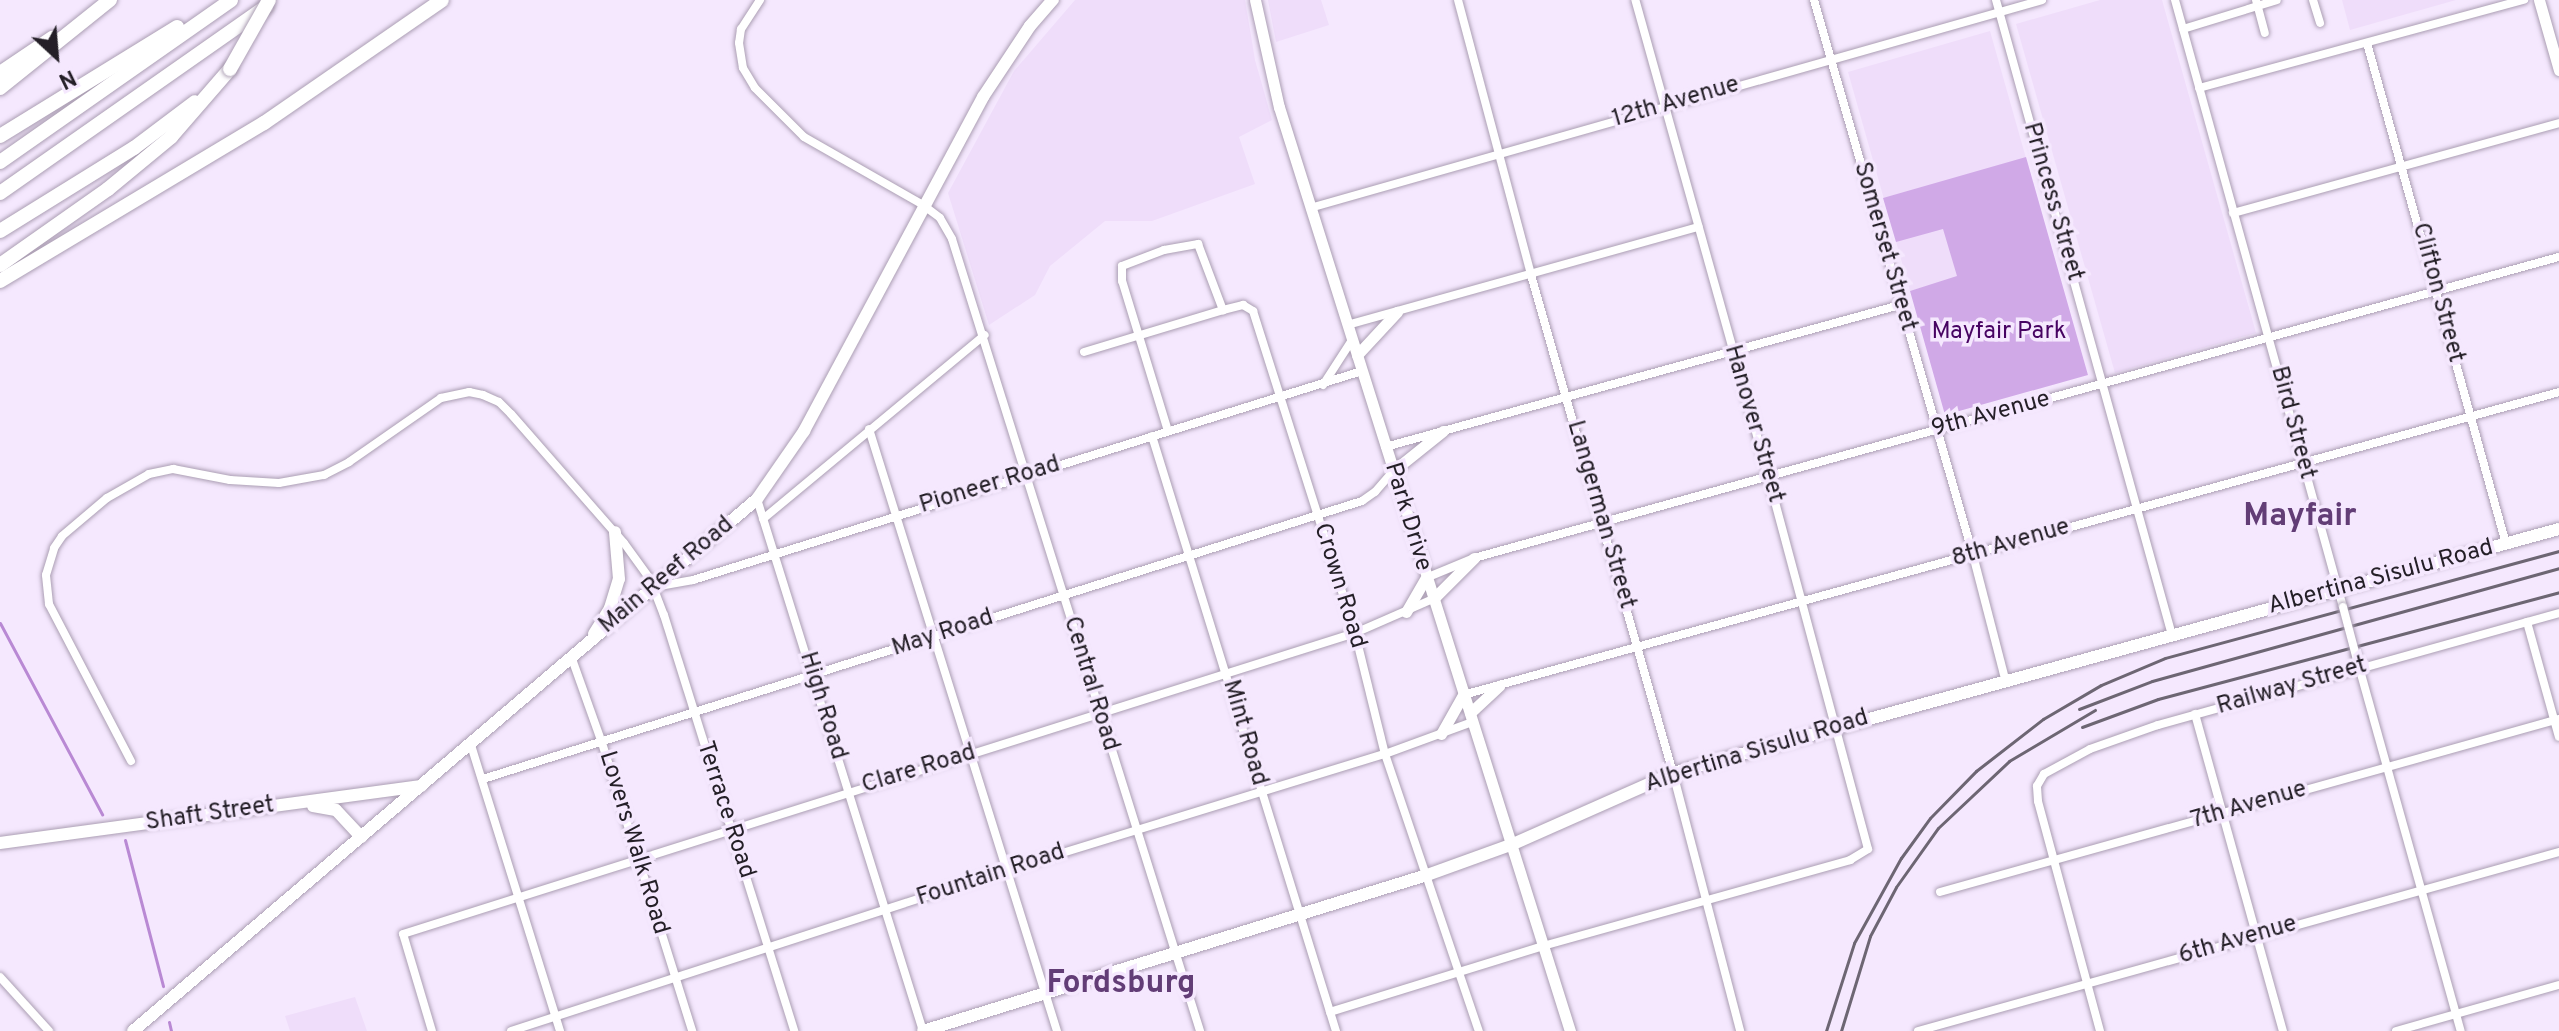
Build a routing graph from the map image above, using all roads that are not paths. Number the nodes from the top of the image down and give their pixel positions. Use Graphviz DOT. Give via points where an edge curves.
graph roads {
  1 [pos="220,0"];
  2 [pos="231,0"];
  3 [pos="269,0"];
  4 [pos="276,0"];
  5 [pos="442,0"];
  6 [pos="760,0"];
  7 [pos="1053,0"];
  8 [pos="1255,0"];
  9 [pos="1458,0"];
  10 [pos="1635,0"];
  11 [pos="1814,0"];
  12 [pos="1996,0"];
  13 [pos="2042,0"];
  14 [pos="2175,0"];
  15 [pos="2277,0"];
  16 [pos="2313,0"];
  17 [pos="2524,0"];
  18 [pos="2539,0"];
  19 [pos="107,3"];
  20 [pos="2257,3"];
  21 [pos="1999,12"];
  22 [pos="2320,23"];
  23 [pos="2183,29"];
  24 [pos="2265,33"];
  25 [pos="2367,43"];
  26 [pos="1830,58"];
  27 [pos="2559,70"];
  28 [pos="0,73"];
  29 [pos="217,84"];
  30 [pos="0,88"];
  31 [pos="2199,88"];
  32 [pos="1665,106"];
  33 [pos="2559,123"];
  34 [pos="0,136"];
  35 [pos="1499,154"];
  36 [pos="0,162"];
  37 [pos="2403,166"];
  38 [pos="0,193"];
  39 [pos="923,205"];
  40 [pos="1310,208"];
  41 [pos="2233,213"];
  42 [pos="1699,227"];
  43 [pos="0,231"];
  44 [pos="2559,257"];
  45 [pos="0,265"];
  46 [pos="1531,275"];
  47 [pos="0,281"];
  48 [pos="2436,290"];
  49 [pos="1900,305"];
  50 [pos="1223,310"];
  51 [pos="1397,312"];
  52 [pos="1347,325"];
  53 [pos="985,335"];
  54 [pos="1140,335"];
  55 [pos="2268,336"];
  56 [pos="1352,340"];
  57 [pos="1733,351"];
  58 [pos="1084,352"];
  59 [pos="1357,355"];
  60 [pos="1362,371"];
  61 [pos="2102,384"];
  62 [pos="1322,386"];
  63 [pos="2559,392"];
  64 [pos="1281,396"];
  65 [pos="1567,399"];
  66 [pos="2470,416"];
  67 [pos="869,429"];
  68 [pos="1936,430"];
  69 [pos="1168,431"];
  70 [pos="1443,431"];
  71 [pos="1152,436"];
  72 [pos="1385,447"];
  73 [pos="2303,462"];
  74 [pos="1393,471"];
  75 [pos="1026,475"];
  76 [pos="1768,475"];
  77 [pos="757,499"];
  78 [pos="2136,509"];
  79 [pos="897,514"];
  80 [pos="1318,515"];
  81 [pos="763,519"];
  82 [pos="1603,523"];
  83 [pos="2559,529"];
  84 [pos="615,532"];
  85 [pos="2506,544"];
  86 [pos="774,554"];
  87 [pos="1973,555"];
  88 [pos="1190,556"];
  89 [pos="1474,558"];
  90 [pos="1426,578"];
  91 [pos="656,588"];
  92 [pos="2338,589"];
  93 [pos="1063,596"];
  94 [pos="1433,599"];
  95 [pos="1802,602"];
  96 [pos="1406,612"];
  97 [pos="2559,613"];
  98 [pos="2527,622"];
  99 [pos="1355,633"];
  100 [pos="2172,635"];
  101 [pos="935,637"];
  102 [pos="590,640"];
  103 [pos="1637,649"];
  104 [pos="571,656"];
  105 [pos="2360,668"];
  106 [pos="1227,674"];
  107 [pos="814,676"];
  108 [pos="2005,679"];
  109 [pos="1499,686"];
  110 [pos="1463,695"];
  111 [pos="694,713"];
  112 [pos="1100,714"];
  113 [pos="2195,714"];
  114 [pos="1471,718"];
  115 [pos="2557,720"];
  116 [pos="1837,726"];
  117 [pos="1441,734"];
  118 [pos="2559,737"];
  119 [pos="470,742"];
  120 [pos="602,743"];
  121 [pos="971,754"];
  122 [pos="1385,754"];
  123 [pos="131,761"];
  124 [pos="2387,767"];
  125 [pos="1673,773"];
  126 [pos="483,779"];
  127 [pos="421,786"];
  128 [pos="1262,791"];
  129 [pos="849,792"];
  130 [pos="279,805"];
  131 [pos="2222,813"];
  132 [pos="732,828"];
  133 [pos="1136,830"];
  134 [pos="361,837"];
  135 [pos="0,843"];
  136 [pos="1513,844"];
  137 [pos="2559,852"];
  138 [pos="639,859"];
  139 [pos="2056,860"];
  140 [pos="1007,870"];
  141 [pos="1427,875"];
  142 [pos="2421,890"];
  143 [pos="1940,892"];
  144 [pos="520,897"];
  145 [pos="1705,900"];
  146 [pos="885,909"];
  147 [pos="1298,915"];
  148 [pos="2257,936"];
  149 [pos="767,946"];
  150 [pos="1543,946"];
  151 [pos="1174,953"];
  152 [pos="1459,972"];
  153 [pos="0,977"];
  154 [pos="675,977"];
  155 [pos="2086,984"];
  156 [pos="2559,985"];
  157 [pos="1045,994"];
  158 [pos="1330,1012"];
  159 [pos="2456,1014"];
  160 [pos="555,1017"];
  161 [pos="49,1031"];
  162 [pos="133,1031"];
  163 [pos="432,1031"];
  164 [pos="511,1031"];
  165 [pos="560,1031"];
  166 [pos="692,1031"];
  167 [pos="794,1031"];
  168 [pos="923,1031"];
  169 [pos="1057,1031"];
  170 [pos="1200,1031"];
  171 [pos="1336,1031"];
  172 [pos="1479,1031"];
  173 [pos="1570,1031"];
  174 [pos="1740,1031"];
  175 [pos="1921,1031"];
  176 [pos="2100,1031"];
  177 [pos="2283,1031"];
  178 [pos="2396,1031"];
  179 [pos="2461,1031"];
  1 -- 34 [label="highway"];
  2 -- 36 [label="highway"];
  3 -- 29 [label="highway, bridge"];
  4 -- 38 [label="highway"];
  5 -- 47 [label="highway" via="264,123"];
  6 -- 39 [label="street, Central Road" via="741,29 739,43 743,68 755,88 804,137"];
  7 -- 39 [label="main road, Main Reef Road" via="1008,57"];
  8 -- 40 [label="street, Park Drive" via="1279,107"];
  9 -- 35 [label="street, Langerman Street"];
  10 -- 32 [label="street, Hanover Street"];
  11 -- 26 [label="street, Somerset Street"];
  12 -- 21 [label="street, Princess Street"];
  13 -- 21 [label="street, 12th Avenue"];
  14 -- 23 [label="street, Bird Street"];
  15 -- 20 [label="street"];
  16 -- 22 [label="street"];
  17 -- 25 [label="street"];
  18 -- 27 [label="street"];
  19 -- 28 [label="highway"];
  19 -- 30 [label="highway"];
  20 -- 23 [label="street"];
  20 -- 24 [label="street"];
  21 -- 26 [label="street, 12th Avenue"];
  21 -- 61 [label="street, Princess Street"];
  23 -- 31 [label="street, Bird Street"];
  25 -- 31 [label="street"];
  25 -- 37 [label="street, Clifton Street"];
  26 -- 32 [label="street, 12th Avenue"];
  26 -- 49 [label="street, Somerset Street"];
  29 -- 43 [label="highway" via="134,148"];
  29 -- 45 [label="highway" via="186,122 139,165"];
  31 -- 41 [label="street, Bird Street"];
  32 -- 35 [label="street, 12th Avenue"];
  32 -- 42 [label="street, Hanover Street"];
  33 -- 37 [label="street"];
  35 -- 40 [label="street, 12th Avenue"];
  35 -- 46 [label="street, Langerman Street"];
  37 -- 41 [label="street"];
  37 -- 48 [label="street, Clifton Street"];
  39 -- 53 [label="street, Central Road" via="940,218 952,239"];
  39 -- 77 [label="main road, Main Reef Road" via="804,431"];
  40 -- 52 [label="street, Park Drive"];
  41 -- 55 [label="street, Bird Street"];
  42 -- 46 [label="street"];
  42 -- 57 [label="street, Hanover Street"];
  44 -- 48 [label="street, 9th Avenue"];
  46 -- 51 [label="street"];
  46 -- 65 [label="street, Langerman Street"];
  48 -- 55 [label="street, 9th Avenue"];
  48 -- 66 [label="street, Clifton Street"];
  49 -- 57 [label="street"];
  49 -- 68 [label="street, Somerset Street"];
  50 -- 54 [label="street"];
  50 -- 54 [label="street" via="1198,244 1164,250 1122,266"];
  50 -- 64 [label="street, Crown Road" via="1243,305 1253,311"];
  51 -- 52 [label="street"];
  51 -- 59 [label="street"];
  52 -- 56 [label="street, Park Drive"];
  53 -- 67 [label="street"];
  53 -- 75 [label="street, Central Road"];
  54 -- 58 [label="street"];
  54 -- 69 [label="street"];
  55 -- 61 [label="street, 9th Avenue"];
  55 -- 73 [label="street, Bird Street"];
  56 -- 59 [label="street, Park Drive"];
  56 -- 62 [label="street"];
  57 -- 65 [label="street"];
  57 -- 76 [label="street, Hanover Street"];
  59 -- 60 [label="street, Park Drive"];
  60 -- 62 [label="street, Pioneer Road"];
  60 -- 72 [label="street, Park Drive"];
  61 -- 68 [label="street, 9th Avenue"];
  61 -- 78 [label="street, Princess Street"];
  62 -- 64 [label="street, Pioneer Road"];
  63 -- 66 [label="street, 8th Avenue"];
  64 -- 69 [label="street, Pioneer Road"];
  64 -- 80 [label="street, Crown Road"];
  65 -- 70 [label="street"];
  65 -- 82 [label="street, Langerman Street"];
  66 -- 73 [label="street, 8th Avenue"];
  66 -- 85 [label="street, Clifton Street"];
  67 -- 79 [label="street"];
  67 -- 81 [label="street"];
  68 -- 76 [label="street, 9th Avenue"];
  68 -- 87 [label="street, Somerset Street"];
  69 -- 71 [label="street, Pioneer Road"];
  70 -- 72 [label="street"];
  70 -- 74 [label="street"];
  71 -- 75 [label="street, Pioneer Road"];
  71 -- 88 [label="street, Mint Road"];
  72 -- 74 [label="street, Park Drive"];
  73 -- 78 [label="street, 8th Avenue"];
  73 -- 92 [label="street, Bird Street"];
  74 -- 80 [label="street, May Road" via="1369,497"];
  74 -- 90 [label="street, Park Drive"];
  75 -- 79 [label="street, Pioneer Road"];
  75 -- 93 [label="street, Central Road"];
  76 -- 82 [label="street, 9th Avenue"];
  76 -- 95 [label="street, Hanover Street"];
  77 -- 81 [label="street, High Road"];
  77 -- 91 [label="main road, Main Reef Road"];
  78 -- 87 [label="street, 8th Avenue"];
  78 -- 100 [label="street, Princess Street"];
  79 -- 86 [label="street, Pioneer Road"];
  79 -- 101 [label="street"];
  80 -- 88 [label="street, May Road"];
  80 -- 99 [label="street, Crown Road"];
  81 -- 86 [label="street, High Road"];
  82 -- 89 [label="street, 9th Avenue"];
  82 -- 103 [label="street, Langerman Street"];
  83 -- 85 [label="main road, Albertina Sisulu Road"];
  84 -- 91 [label="street, Terrace Road"];
  84 -- 102 [label="main road" via="617,587"];
  84 -- 123 [label="street, Terrace Road" via="499,402 469,392 425,407 324,475 279,483 173,469 141,477 62,536 46,575 58,625"];
  85 -- 92 [label="main road, Albertina Sisulu Road"];
  86 -- 91 [label="street, Pioneer Road"];
  86 -- 107 [label="street, High Road"];
  87 -- 95 [label="street, 8th Avenue"];
  87 -- 108 [label="street, Somerset Street"];
  88 -- 93 [label="street, May Road"];
  88 -- 106 [label="street, Mint Road"];
  89 -- 90 [label="street, 9th Avenue"];
  89 -- 94 [label="street"];
  90 -- 94 [label="street, Park Drive"];
  90 -- 96 [label="street"];
  91 -- 102 [label="main road, Main Reef Road"];
  91 -- 111 [label="street, Terrace Road"];
  92 -- 100 [label="main road, Albertina Sisulu Road"];
  92 -- 105 [label="street, Bird Street, bridge"];
  93 -- 101 [label="street, May Road"];
  93 -- 112 [label="street, Central Road"];
  94 -- 96 [label="street, Clare Road"];
  94 -- 110 [label="street, Park Drive"];
  95 -- 103 [label="street, 8th Avenue"];
  95 -- 116 [label="street, Hanover Street"];
  96 -- 99 [label="street, Clare Road"];
  97 -- 98 [label="street, Railway Street"];
  98 -- 105 [label="street, Railway Street"];
  98 -- 115 [label="street"];
  99 -- 106 [label="street, Clare Road"];
  99 -- 122 [label="street, Crown Road"];
  100 -- 108 [label="main road, Albertina Sisulu Road"];
  101 -- 107 [label="street, May Road"];
  101 -- 121 [label="street"];
  102 -- 104 [label="main road, Main Reef Road"];
  103 -- 109 [label="street, 8th Avenue"];
  103 -- 125 [label="street, Langerman Street"];
  104 -- 119 [label="main road, Main Reef Road"];
  104 -- 120 [label="street, Lovers Walk Road"];
  105 -- 113 [label="street, Railway Street"];
  105 -- 124 [label="street, Bird Street"];
  106 -- 112 [label="street, Clare Road"];
  106 -- 128 [label="street, Mint Road"];
  107 -- 111 [label="street, May Road"];
  107 -- 129 [label="street, High Road"];
  108 -- 116 [label="main road, Albertina Sisulu Road"];
  109 -- 110 [label="street, 8th Avenue"];
  109 -- 114 [label="street"];
  110 -- 114 [label="street, Park Drive"];
  110 -- 117 [label="street"];
  111 -- 120 [label="street, May Road"];
  111 -- 132 [label="street, Terrace Road"];
  112 -- 121 [label="street, Clare Road"];
  112 -- 133 [label="street, Central Road"];
  113 -- 131 [label="street"];
  113 -- 139 [label="street, Railway Street" via="2090,749 2044,774 2037,786"];
  114 -- 117 [label="street, Fountain Road"];
  114 -- 136 [label="street, Park Drive"];
  115 -- 118 [label="street"];
  115 -- 124 [label="street, 7th Avenue"];
  116 -- 125 [label="main road, Albertina Sisulu Road"];
  116 -- 145 [label="street, Hanover Street" via="1868,849 1850,860"];
  117 -- 122 [label="street, Fountain Road"];
  119 -- 126 [label="street"];
  119 -- 127 [label="main road, Main Reef Road"];
  120 -- 126 [label="street, May Road"];
  120 -- 138 [label="street, Lovers Walk Road"];
  121 -- 129 [label="street, Clare Road"];
  121 -- 140 [label="street"];
  122 -- 128 [label="street, Fountain Road"];
  122 -- 141 [label="street, Crown Road"];
  124 -- 131 [label="street, 7th Avenue"];
  124 -- 142 [label="street, Bird Street"];
  125 -- 136 [label="main road, Albertina Sisulu Road"];
  125 -- 145 [label="street, Langerman Street"];
  126 -- 144 [label="street"];
  127 -- 130 [label="main road, Shaft Street"];
  127 -- 134 [label="main road, Main Reef Road"];
  128 -- 133 [label="street, Fountain Road"];
  128 -- 147 [label="street, Mint Road"];
  129 -- 132 [label="street, Clare Road"];
  129 -- 146 [label="street, High Road"];
  130 -- 134 [label="main road" via="329,807"];
  130 -- 135 [label="main road, Shaft Street"];
  131 -- 139 [label="street, 7th Avenue"];
  131 -- 148 [label="street"];
  132 -- 138 [label="street, Clare Road"];
  132 -- 149 [label="street, Terrace Road"];
  133 -- 140 [label="street, Fountain Road"];
  133 -- 151 [label="street, Central Road"];
  134 -- 162 [label="main road, Main Reef Road"];
  136 -- 141 [label="main road, Albertina Sisulu Road"];
  136 -- 150 [label="street, Park Drive"];
  137 -- 142 [label="street, 6th Avenue"];
  138 -- 144 [label="street, Clare Road"];
  138 -- 154 [label="street, Lovers Walk Road"];
  139 -- 143 [label="street, 7th Avenue"];
  139 -- 155 [label="street"];
  140 -- 146 [label="street, Fountain Road"];
  140 -- 157 [label="street"];
  141 -- 147 [label="main road, Albertina Sisulu Road"];
  141 -- 152 [label="street, Crown Road"];
  142 -- 148 [label="street, 6th Avenue"];
  142 -- 159 [label="street, Bird Street"];
  144 -- 160 [label="street"];
  144 -- 163 [label="street, Clare Road" via="403,934"];
  145 -- 150 [label="street"];
  145 -- 174 [label="street, Langerman Street"];
  146 -- 149 [label="street, Fountain Road"];
  146 -- 168 [label="street, High Road"];
  147 -- 151 [label="main road, Albertina Sisulu Road"];
  147 -- 158 [label="street, Mint Road"];
  148 -- 155 [label="street, 6th Avenue"];
  148 -- 177 [label="street"];
  149 -- 154 [label="street, Fountain Road"];
  149 -- 167 [label="street, Terrace Road"];
  150 -- 152 [label="street"];
  150 -- 173 [label="street, Park Drive"];
  151 -- 157 [label="main road, Albertina Sisulu Road"];
  151 -- 170 [label="street, Central Road"];
  152 -- 158 [label="street"];
  152 -- 172 [label="street, Crown Road"];
  153 -- 161 [label="street"];
  154 -- 160 [label="street, Fountain Road"];
  154 -- 166 [label="street, Lovers Walk Road"];
  155 -- 175 [label="street, 6th Avenue"];
  155 -- 176 [label="street"];
  156 -- 159 [label="street"];
  157 -- 168 [label="main road, Albertina Sisulu Road"];
  157 -- 169 [label="street"];
  158 -- 171 [label="street, Mint Road"];
  159 -- 178 [label="street"];
  159 -- 179 [label="street, Bird Street"];
  160 -- 164 [label="street, Fountain Road"];
  160 -- 165 [label="street"];
}
